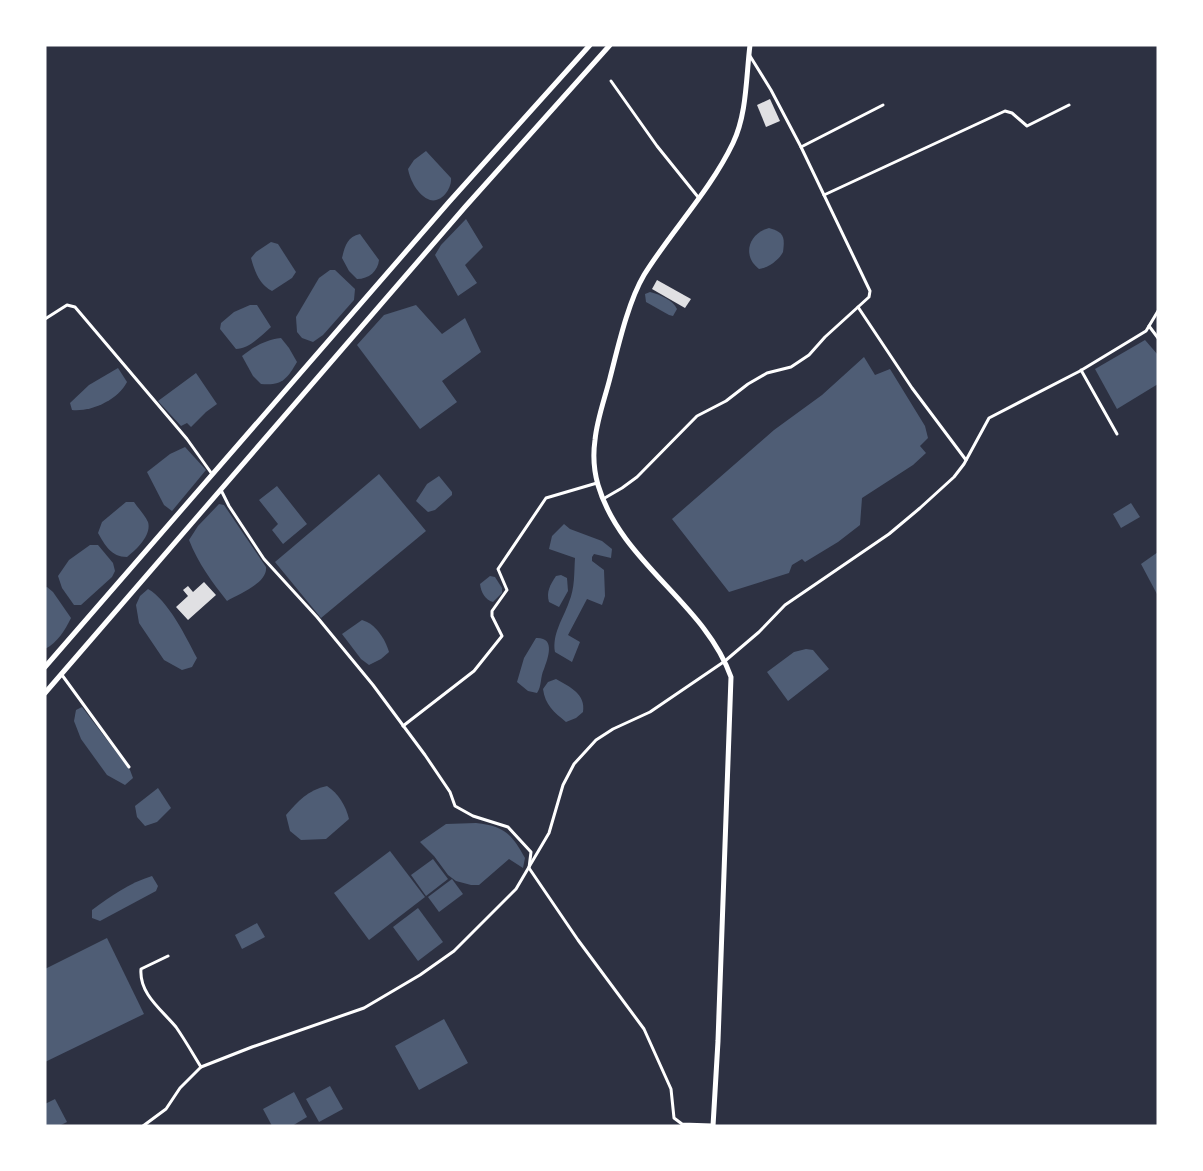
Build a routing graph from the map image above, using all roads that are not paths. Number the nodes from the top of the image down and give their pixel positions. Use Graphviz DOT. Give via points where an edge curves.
graph roads {
  1 [pos="590,45"];
  2 [pos="610,45"];
  3 [pos="750,45"];
  4 [pos="748,54"];
  5 [pos="611,81"];
  6 [pos="883,105"];
  7 [pos="1069,105"];
  8 [pos="801,147"];
  9 [pos="824,195"];
  10 [pos="699,198"];
  11 [pos="858,307"];
  12 [pos="1158,311"];
  13 [pos="45,319"];
  14 [pos="1149,326"];
  15 [pos="1158,338"];
  16 [pos="1081,370"];
  17 [pos="1117,434"];
  18 [pos="966,459"];
  19 [pos="212,474"];
  20 [pos="597,483"];
  21 [pos="221,490"];
  22 [pos="603,499"];
  23 [pos="725,661"];
  24 [pos="45,667"];
  25 [pos="61,674"];
  26 [pos="45,693"];
  27 [pos="403,726"];
  28 [pos="129,767"];
  29 [pos="529,868"];
  30 [pos="168,956"];
  31 [pos="201,1067"];
  32 [pos="143,1126"];
  33 [pos="713,1126"];
  1 -- 19 [label="highway"];
  2 -- 21 [label="highway"];
  3 -- 4 [label="highway"];
  4 -- 8 [label="street"];
  4 -- 10 [label="highway" via="734,143"];
  5 -- 10 [label="street"];
  6 -- 8 [label="street"];
  7 -- 9 [label="street" via="1027,126 1005,111"];
  8 -- 9 [label="street"];
  9 -- 11 [label="street" via="870,291"];
  10 -- 20 [label="highway" via="643,277 636,293 598,423 594,458"];
  11 -- 18 [label="street"];
  11 -- 22 [label="street" via="809,355 791,367 767,373 697,416 637,477"];
  12 -- 14 [label="street"];
  13 -- 19 [label="street" via="67,305 75,307"];
  14 -- 15 [label="street"];
  14 -- 16 [label="street"];
  16 -- 17 [label="street"];
  16 -- 18 [label="street" via="988,418"];
  18 -- 23 [label="street" via="954,477 889,534 785,605"];
  19 -- 24 [label="highway"];
  20 -- 22 [label="highway"];
  20 -- 27 [label="street" via="546,498 498,569 507,590 492,616 502,636 474,671"];
  21 -- 25 [label="highway"];
  21 -- 27 [label="street" via="264,559 352,658"];
  22 -- 23 [label="highway" via="628,544 701,626"];
  23 -- 29 [label="street" via="650,712 596,740 574,764 562,785 549,833"];
  23 -- 33 [label="highway" via="731,677 731,695"];
  25 -- 26 [label="highway"];
  25 -- 28 [label="street"];
  27 -- 29 [label="street" via="450,792 455,806 508,827 531,852"];
  29 -- 31 [label="street" via="516,889 454,951 392,994 364,1008"];
  29 -- 33 [label="street" via="644,1029 671,1089 674,1118 682,1124"];
  30 -- 31 [label="street" via="141,969 142,980 153,1002 174,1025"];
  31 -- 32 [label="street" via="166,1109"];
}
